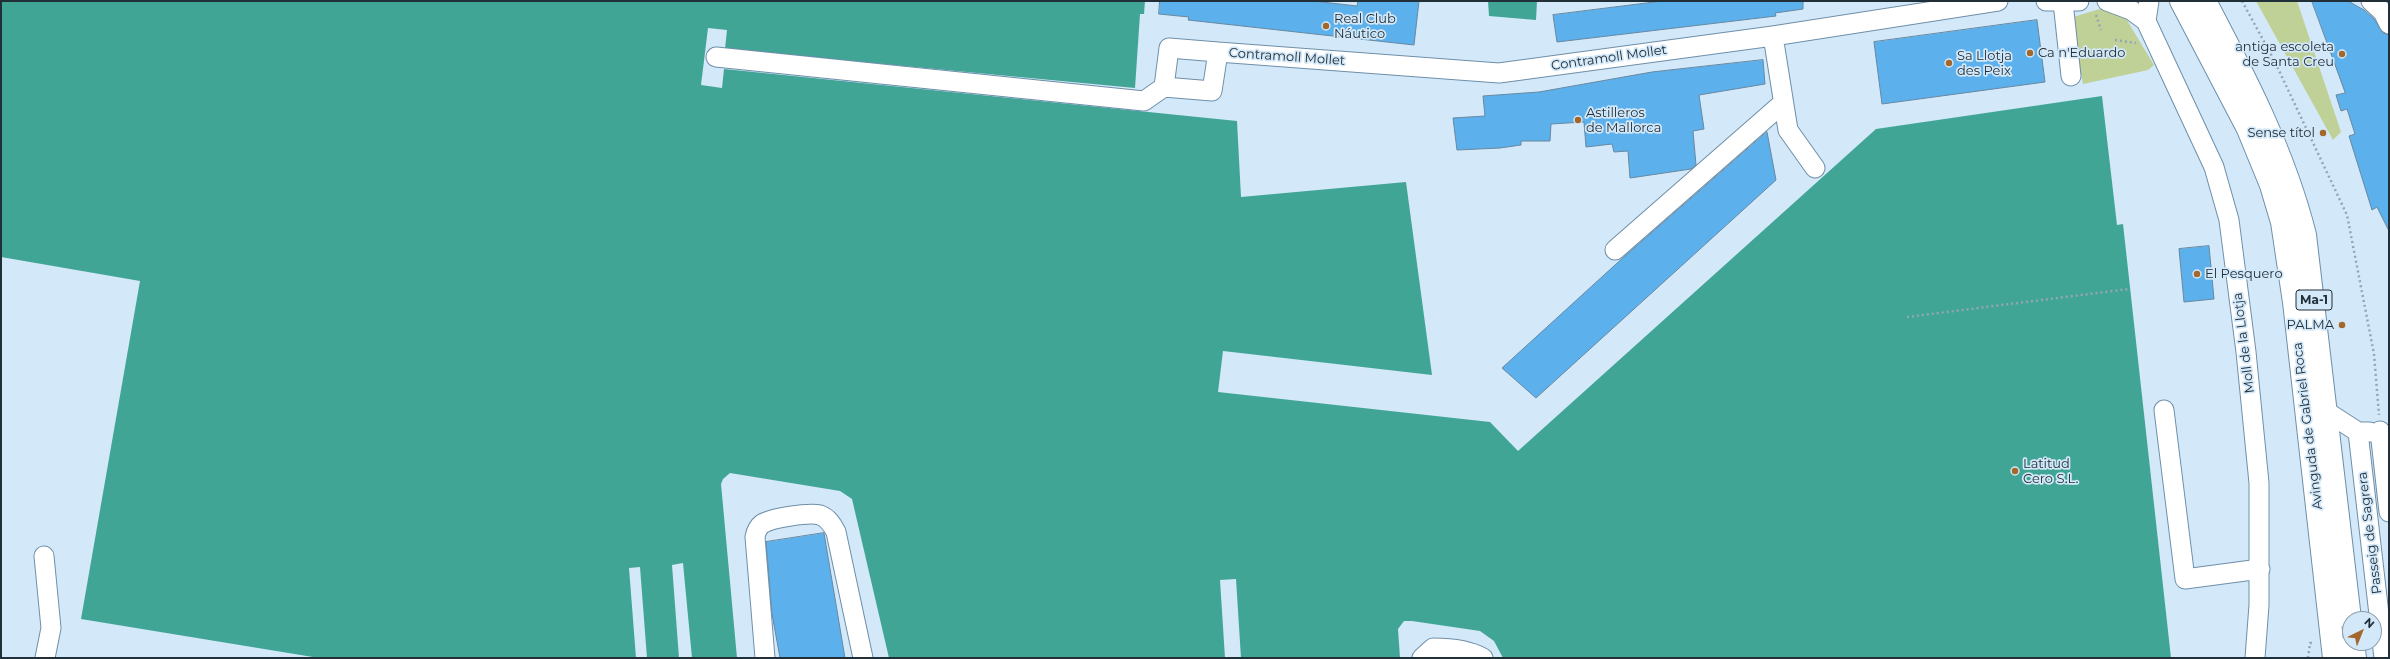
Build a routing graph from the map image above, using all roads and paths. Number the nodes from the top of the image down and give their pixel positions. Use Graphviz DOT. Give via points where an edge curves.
graph roads {
  1 [pos="1998,1"];
  2 [pos="2149,1"];
  3 [pos="2181,1"];
  4 [pos="2205,1"];
  5 [pos="2242,1"];
  6 [pos="2371,1"];
  7 [pos="2077,2"];
  8 [pos="1889,9"];
  9 [pos="2146,21"];
  10 [pos="2389,24"];
  11 [pos="2101,30"];
  12 [pos="1773,36"];
  13 [pos="2115,40"];
  14 [pos="2136,43"];
  15 [pos="1218,52"];
  16 [pos="716,57"];
  17 [pos="2071,76"];
  18 [pos="1164,87"];
  19 [pos="1783,103"];
  20 [pos="1815,168"];
  21 [pos="1615,250"];
  22 [pos="2129,289"];
  23 [pos="1907,317"];
  24 [pos="2164,410"];
  25 [pos="2327,412"];
  26 [pos="2384,430"];
  27 [pos="2358,432"];
  28 [pos="2389,512"];
  29 [pos="44,556"];
  30 [pos="2260,569"];
  31 [pos="2349,611"];
  32 [pos="45,658"];
  33 [pos="765,658"];
  34 [pos="863,658"];
  35 [pos="1422,658"];
  36 [pos="1483,658"];
  37 [pos="2255,658"];
  38 [pos="2334,658"];
  39 [pos="2384,658"];
  1 -- 8 [label="street, Contramoll Mollet"];
  2 -- 9 [label="street"];
  3 -- 38 [label="highway, Avinguda de Gabriel Roca / Ma-1" via="2248,129 2271,185 2282,222 2294,302"];
  4 -- 25 [label="highway, Avinguda de Gabriel Roca / Ma-1" via="2273,137 2295,197 2309,254"];
  5 -- 26 [label="path" via="2274,60 2348,215 2374,354"];
  6 -- 10 [label="street" via="2383,12"];
  7 -- 9 [label="street, Moll de la Llotja" via="2131,10"];
  7 -- 11 [label="path"];
  7 -- 17 [label="street"];
  8 -- 12 [label="street, Contramoll Mollet"];
  9 -- 30 [label="street, Moll de la Llotja" via="2214,167 2229,220 2259,483"];
  12 -- 15 [label="street, Contramoll Mollet" via="1499,74"];
  12 -- 19 [label="street"];
  13 -- 14 [label="path"];
  15 -- 18 [label="street, Contramoll Mollet" via="1212,91"];
  15 -- 18 [label="street, Contramoll Mollet" via="1169,48"];
  16 -- 18 [label="street" via="1144,101"];
  19 -- 20 [label="street" via="1788,130"];
  19 -- 21 [label="street"];
  22 -- 23 [label="path"];
  24 -- 30 [label="street" via="2185,579"];
  25 -- 27 [label="street"];
  25 -- 31 [label="highway, Avinguda de Gabriel Roca / Ma-1"];
  26 -- 27 [label="street"];
  26 -- 28 [label="street, Passeig de Sagrera"];
  27 -- 39 [label="street, Passeig de Sagrera"];
  29 -- 32 [label="street" via="51,628"];
  30 -- 37 [label="street, Moll de la Llotja"];
  33 -- 34 [label="street" via="755,537 764,522 812,513 827,519 836,532"];
  35 -- 36 [label="street" via="1428,651 1440,648"];
}
